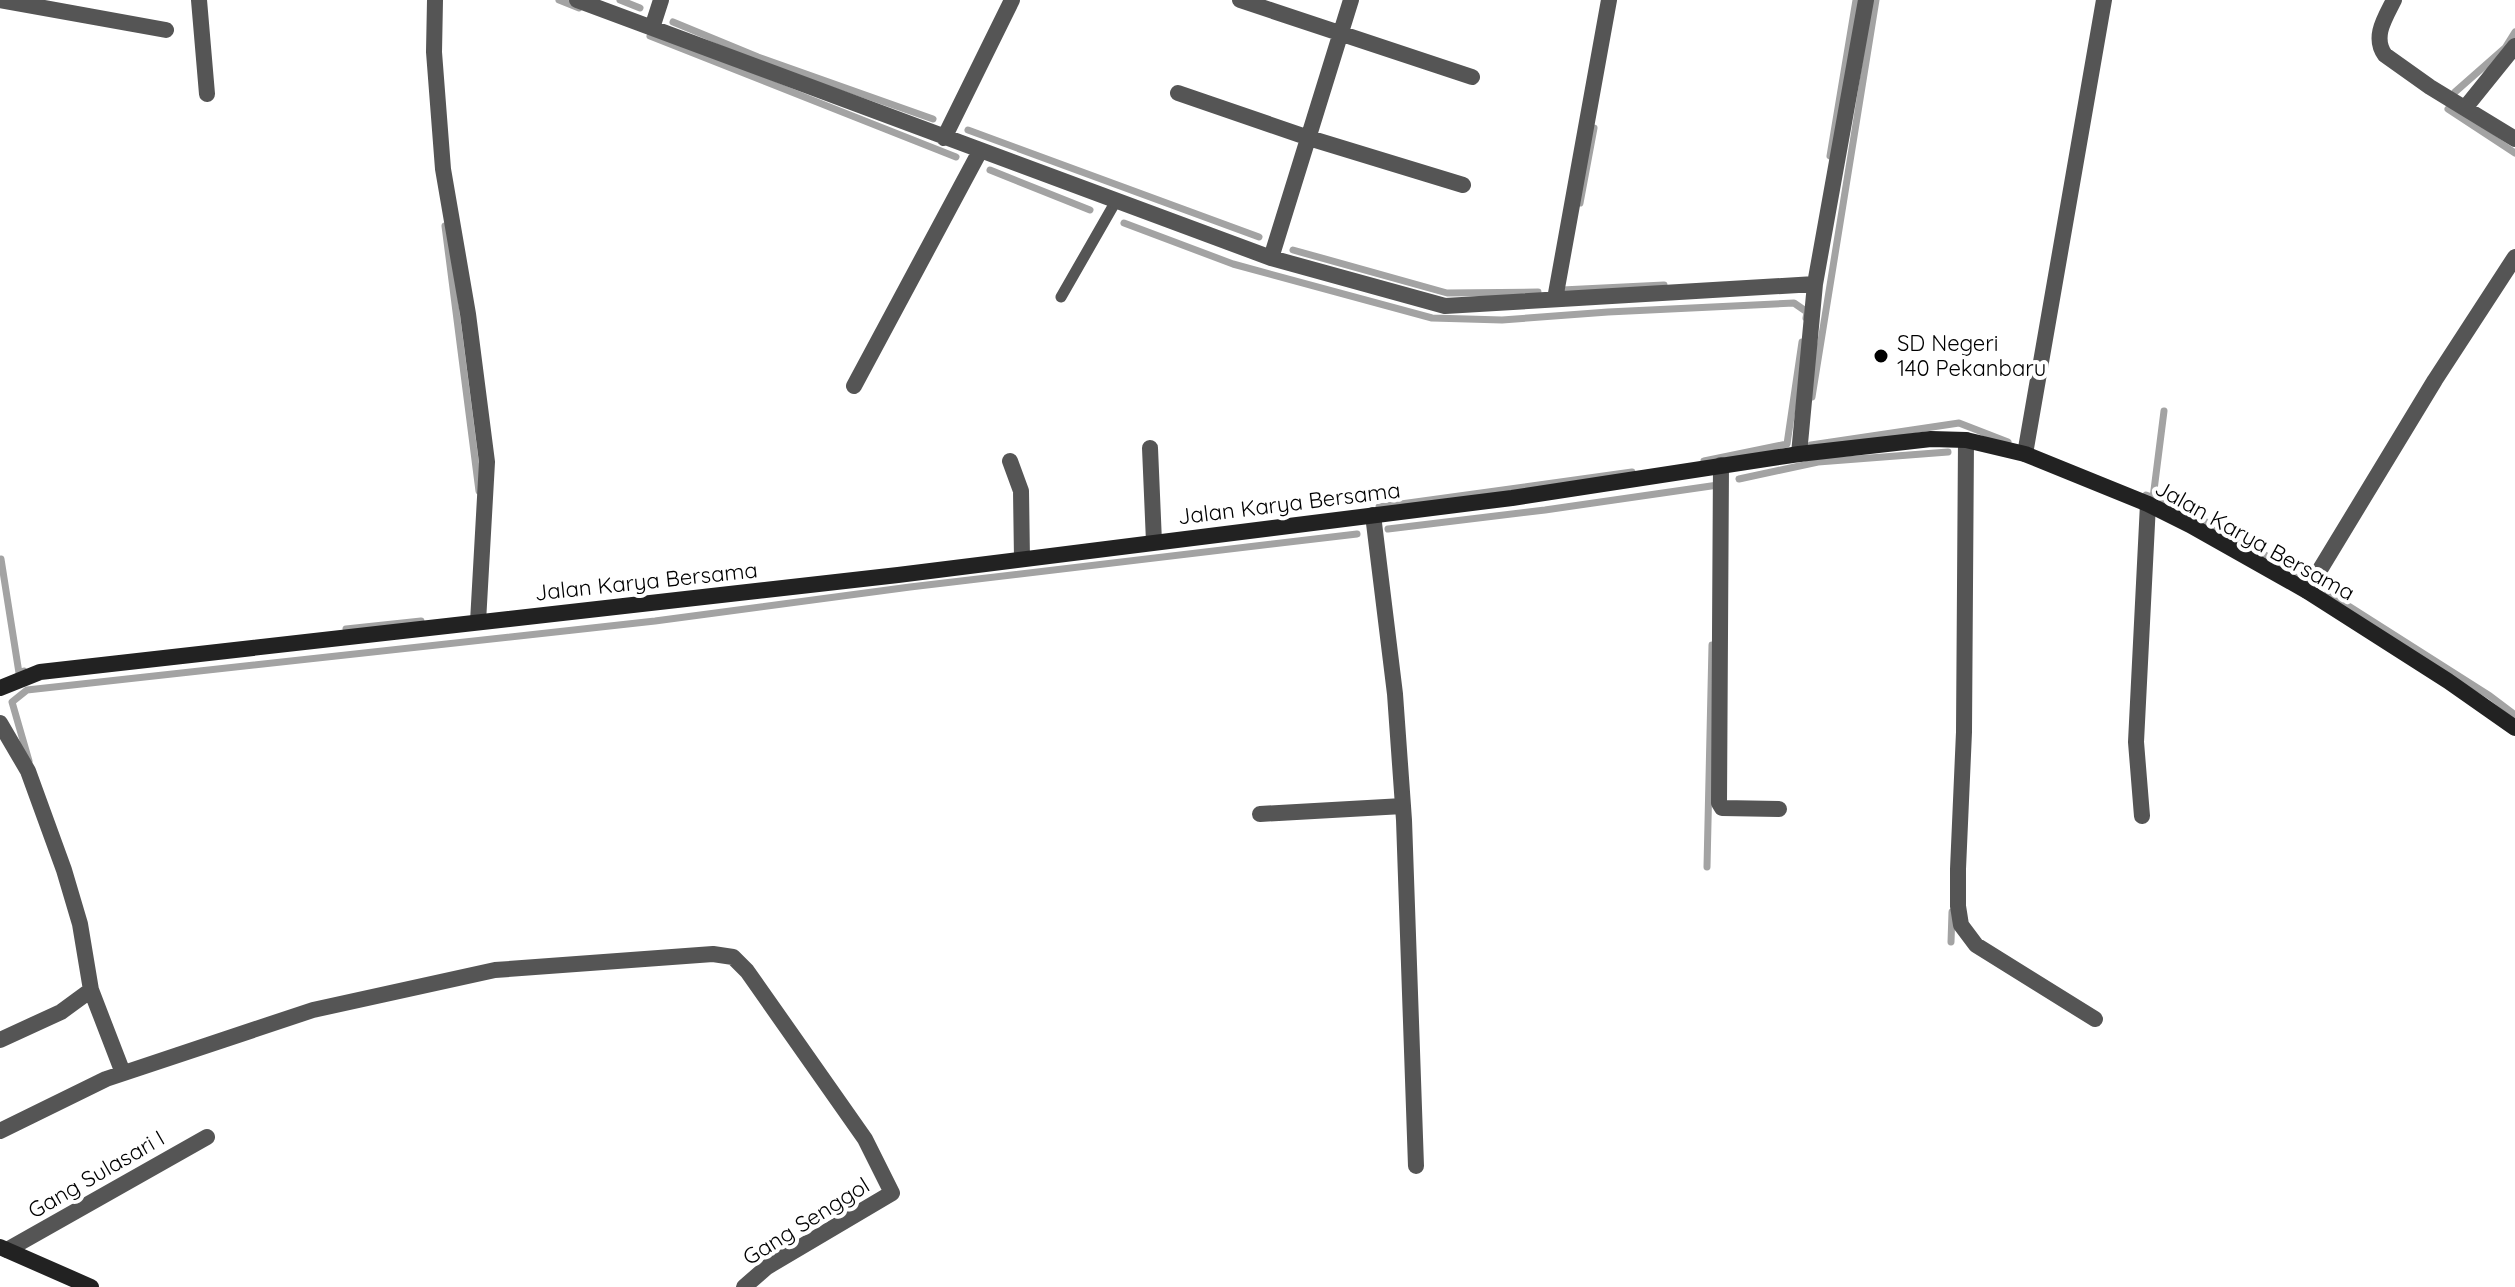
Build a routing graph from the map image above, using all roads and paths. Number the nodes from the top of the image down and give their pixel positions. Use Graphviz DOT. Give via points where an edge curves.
graph roads {
  1 [pos="0,0"];
  2 [pos="199,0"];
  3 [pos="435,0"];
  4 [pos="577,0"];
  5 [pos="661,0"];
  6 [pos="1012,0"];
  7 [pos="1240,0"];
  8 [pos="1351,0"];
  9 [pos="1609,0"];
  10 [pos="1866,0"];
  11 [pos="2104,0"];
  12 [pos="2394,0"];
  13 [pos="652,28"];
  14 [pos="166,30"];
  15 [pos="1341,35"];
  16 [pos="2515,46"];
  17 [pos="1472,77"];
  18 [pos="1178,93"];
  19 [pos="207,94"];
  20 [pos="2465,108"];
  21 [pos="944,138"];
  22 [pos="1309,138"];
  23 [pos="2515,139"];
  24 [pos="980,151"];
  25 [pos="1463,185"];
  26 [pos="1116,201"];
  27 [pos="2515,257"];
  28 [pos="1271,258"];
  29 [pos="1815,284"];
  30 [pos="1061,297"];
  31 [pos="1555,299"];
  32 [pos="854,386"];
  33 [pos="1966,440"];
  34 [pos="1150,448"];
  35 [pos="1799,454"];
  36 [pos="2025,454"];
  37 [pos="1010,461"];
  38 [pos="1721,465"];
  39 [pos="2148,504"];
  40 [pos="1373,515"];
  41 [pos="1154,542"];
  42 [pos="1022,559"];
  43 [pos="2307,591"];
  44 [pos="478,622"];
  45 [pos="0,688"];
  46 [pos="0,723"];
  47 [pos="2515,728"];
  48 [pos="1403,806"];
  49 [pos="1779,809"];
  50 [pos="1260,814"];
  51 [pos="2142,816"];
  52 [pos="91,990"];
  53 [pos="2095,1019"];
  54 [pos="0,1040"];
  55 [pos="123,1073"];
  56 [pos="0,1131"];
  57 [pos="207,1137"];
  58 [pos="1416,1166"];
  59 [pos="4,1248"];
  60 [pos="91,1287"];
  61 [pos="744,1287"];
  1 -- 14 [label="street"];
  2 -- 19 [label="street"];
  3 -- 44 [label="street" via="443,169 487,462"];
  4 -- 13 [label="street"];
  5 -- 13 [label="street"];
  6 -- 21 [label="street"];
  7 -- 15 [label="street"];
  8 -- 15 [label="street"];
  9 -- 31 [label="street"];
  10 -- 29 [label="street"];
  11 -- 36 [label="street"];
  12 -- 20 [label="street" via="2382,25 2380,49"];
  13 -- 21 [label="street"];
  15 -- 17 [label="street"];
  15 -- 22 [label="street"];
  16 -- 20 [label="street"];
  18 -- 22 [label="street"];
  20 -- 23 [label="street"];
  21 -- 24 [label="street"];
  22 -- 25 [label="street"];
  22 -- 28 [label="street"];
  24 -- 26 [label="street"];
  24 -- 32 [label="street"];
  26 -- 28 [label="street"];
  26 -- 30 [label="lane"];
  27 -- 43 [label="street"];
  28 -- 31 [label="street" via="1445,306"];
  29 -- 31 [label="street"];
  29 -- 35 [label="street"];
  33 -- 35 [label="street, Jalan Karya Bersama"];
  33 -- 36 [label="street, Jalan Karya Bersama"];
  33 -- 53 [label="street" via="1961,925 1976,945"];
  34 -- 41 [label="street"];
  35 -- 38 [label="street, Jalan Karya Bersama"];
  36 -- 39 [label="street, Jalan Karya Bersama"];
  37 -- 42 [label="street" via="1021,491"];
  38 -- 40 [label="street, Jalan Karya Bersama"];
  38 -- 49 [label="street" via="1719,803 1731,810"];
  39 -- 43 [label="street, Jalan Karya Bersama"];
  39 -- 51 [label="street" via="2136,742"];
  40 -- 41 [label="street, Jalan Karya Bersama"];
  40 -- 48 [label="street"];
  41 -- 42 [label="street, Jalan Karya Bersama"];
  42 -- 44 [label="street, Jalan Karya Bersama"];
  43 -- 47 [label="street, Jalan Karya Bersama"];
  44 -- 45 [label="street, Jalan Karya Bersama" via="40,672"];
  46 -- 52 [label="street" via="28,771 64,870"];
  48 -- 50 [label="street"];
  48 -- 58 [label="street"];
  52 -- 54 [label="street" via="61,1012"];
  52 -- 55 [label="street"];
  55 -- 56 [label="street"];
  55 -- 61 [label="street, Gang Senggol" via="313,1010 495,970 713,954 733,957 865,1139 892,1193 767,1267"];
  57 -- 59 [label="street, Gang Sulasari I"];
  59 -- 60 [label="street"];
}
